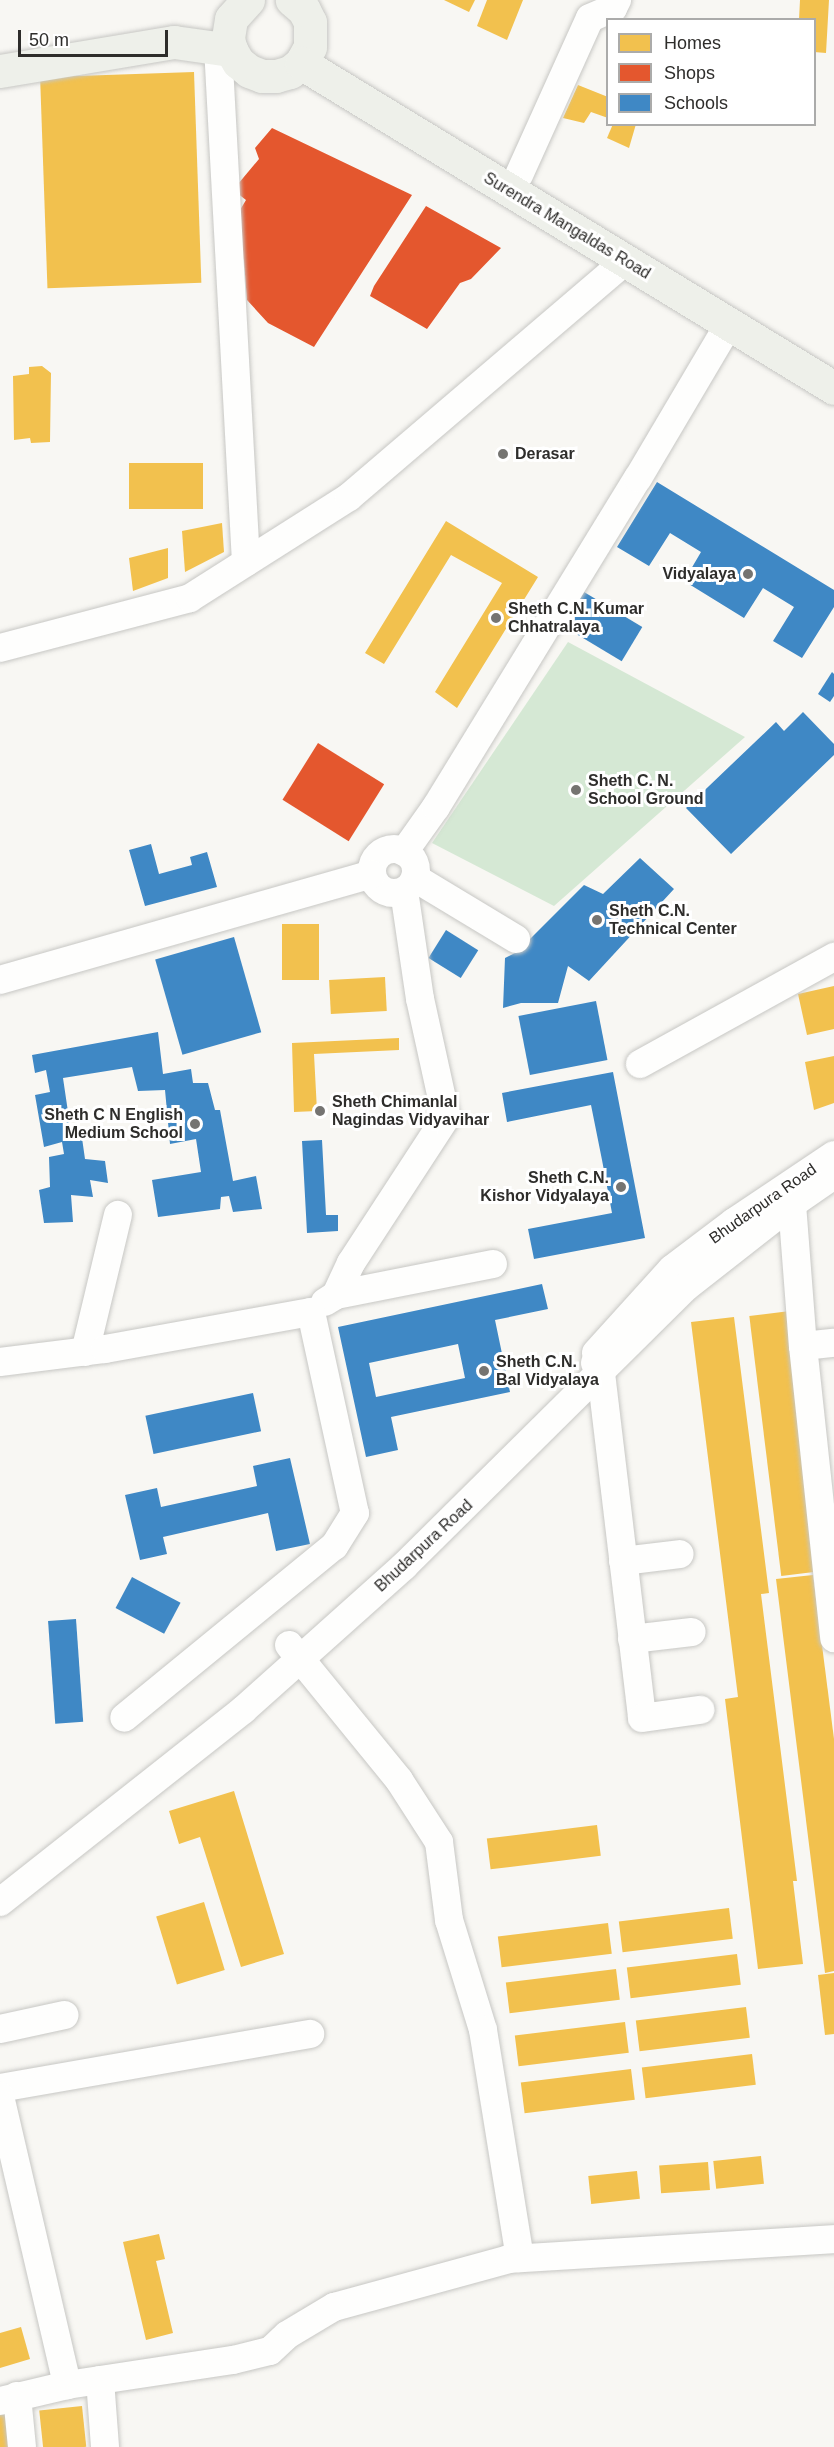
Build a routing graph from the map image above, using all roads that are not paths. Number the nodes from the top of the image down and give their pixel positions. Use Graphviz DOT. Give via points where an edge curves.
graph roads {
  1 [pos="294,0"];
  2 [pos="617,0"];
  3 [pos="232,22"];
  4 [pos="0,53"];
  5 [pos="305,55"];
  6 [pos="0,71"];
  7 [pos="519,175"];
  8 [pos="625,261"];
  9 [pos="729,324"];
  10 [pos="834,367"];
  11 [pos="834,388"];
  12 [pos="246,562"];
  13 [pos="0,648"];
  14 [pos="371,874"];
  15 [pos="408,874"];
  16 [pos="516,939"];
  17 [pos="834,957"];
  18 [pos="0,980"];
  19 [pos="640,1064"];
  20 [pos="834,1155"];
  21 [pos="834,1175"];
  22 [pos="789,1195"];
  23 [pos="118,1215"];
  24 [pos="493,1264"];
  25 [pos="336,1295"];
  26 [pos="311,1312"];
  27 [pos="834,1343"];
  28 [pos="803,1346"];
  29 [pos="85,1352"];
  30 [pos="0,1362"];
  31 [pos="596,1366"];
  32 [pos="681,1554"];
  33 [pos="623,1561"];
  34 [pos="692,1632"];
  35 [pos="834,1632"];
  36 [pos="632,1639"];
  37 [pos="294,1652"];
  38 [pos="700,1710"];
  39 [pos="124,1718"];
  40 [pos="0,1880"];
  41 [pos="0,1902"];
  42 [pos="65,2015"];
  43 [pos="0,2029"];
  44 [pos="310,2034"];
  45 [pos="0,2088"];
  46 [pos="0,2097"];
  47 [pos="834,2239"];
  48 [pos="520,2258"];
  49 [pos="100,2380"];
  50 [pos="67,2385"];
  51 [pos="9,2399"];
  52 [pos="22,2447"];
  53 [pos="105,2447"];
  1 -- 5 [label="main road" via="310,22"];
  2 -- 7 [label="street" via="613,8 590,18"];
  3 -- 4 [label="main road" via="171,25"];
  3 -- 5 [label="main road" via="238,62 249,71 262,76 290,72"];
  3 -- 6 [label="main road" via="174,42"];
  3 -- 12 [label="street"];
  5 -- 7 [label="main road, Surendra Mangaldas Road"];
  5 -- 8 [label="main road, Surendra Mangaldas Road"];
  7 -- 10 [label="main road, Surendra Mangaldas Road"];
  8 -- 9 [label="main road, Surendra Mangaldas Road"];
  8 -- 12 [label="street" via="349,497"];
  9 -- 11 [label="main road, Surendra Mangaldas Road"];
  9 -- 15 [label="street" via="436,807"];
  12 -- 13 [label="street" via="190,598"];
  14 -- 15 [label="street" via="380,889 387,892"];
  14 -- 15 [label="street" via="372,865 383,852 391,850"];
  14 -- 18 [label="street"];
  15 -- 16 [label="street"];
  15 -- 25 [label="street" via="420,999 446,1117 351,1263"];
  17 -- 19 [label="street"];
  20 -- 22 [label="street, Bhudarpura Road"];
  21 -- 22 [label="street, Bhudarpura Road"];
  22 -- 28 [label="street"];
  22 -- 31 [label="street, Bhudarpura Road"];
  23 -- 29 [label="street"];
  24 -- 25 [label="street"];
  25 -- 26 [label="street"];
  26 -- 29 [label="street"];
  26 -- 39 [label="street" via="355,1513 334,1546"];
  27 -- 28 [label="street"];
  28 -- 35 [label="street"];
  29 -- 30 [label="street"];
  31 -- 33 [label="street"];
  31 -- 37 [label="street, Bhudarpura Road" via="460,1499 404,1566"];
  32 -- 33 [label="street"];
  33 -- 36 [label="street"];
  34 -- 36 [label="street"];
  36 -- 38 [label="street" via="642,1718"];
  37 -- 40 [label="street, Bhudarpura Road"];
  37 -- 41 [label="street, Bhudarpura Road" via="243,1710"];
  37 -- 48 [label="street" via="399,1780 439,1842 449,1920 483,2030"];
  42 -- 43 [label="street"];
  44 -- 45 [label="street"];
  46 -- 50 [label="street"];
  47 -- 48 [label="street"];
  48 -- 49 [label="street" via="334,2307 287,2334 270,2351"];
  49 -- 50 [label="street"];
  49 -- 53 [label="street"];
  50 -- 51 [label="street"];
  51 -- 52 [label="street"];
}
